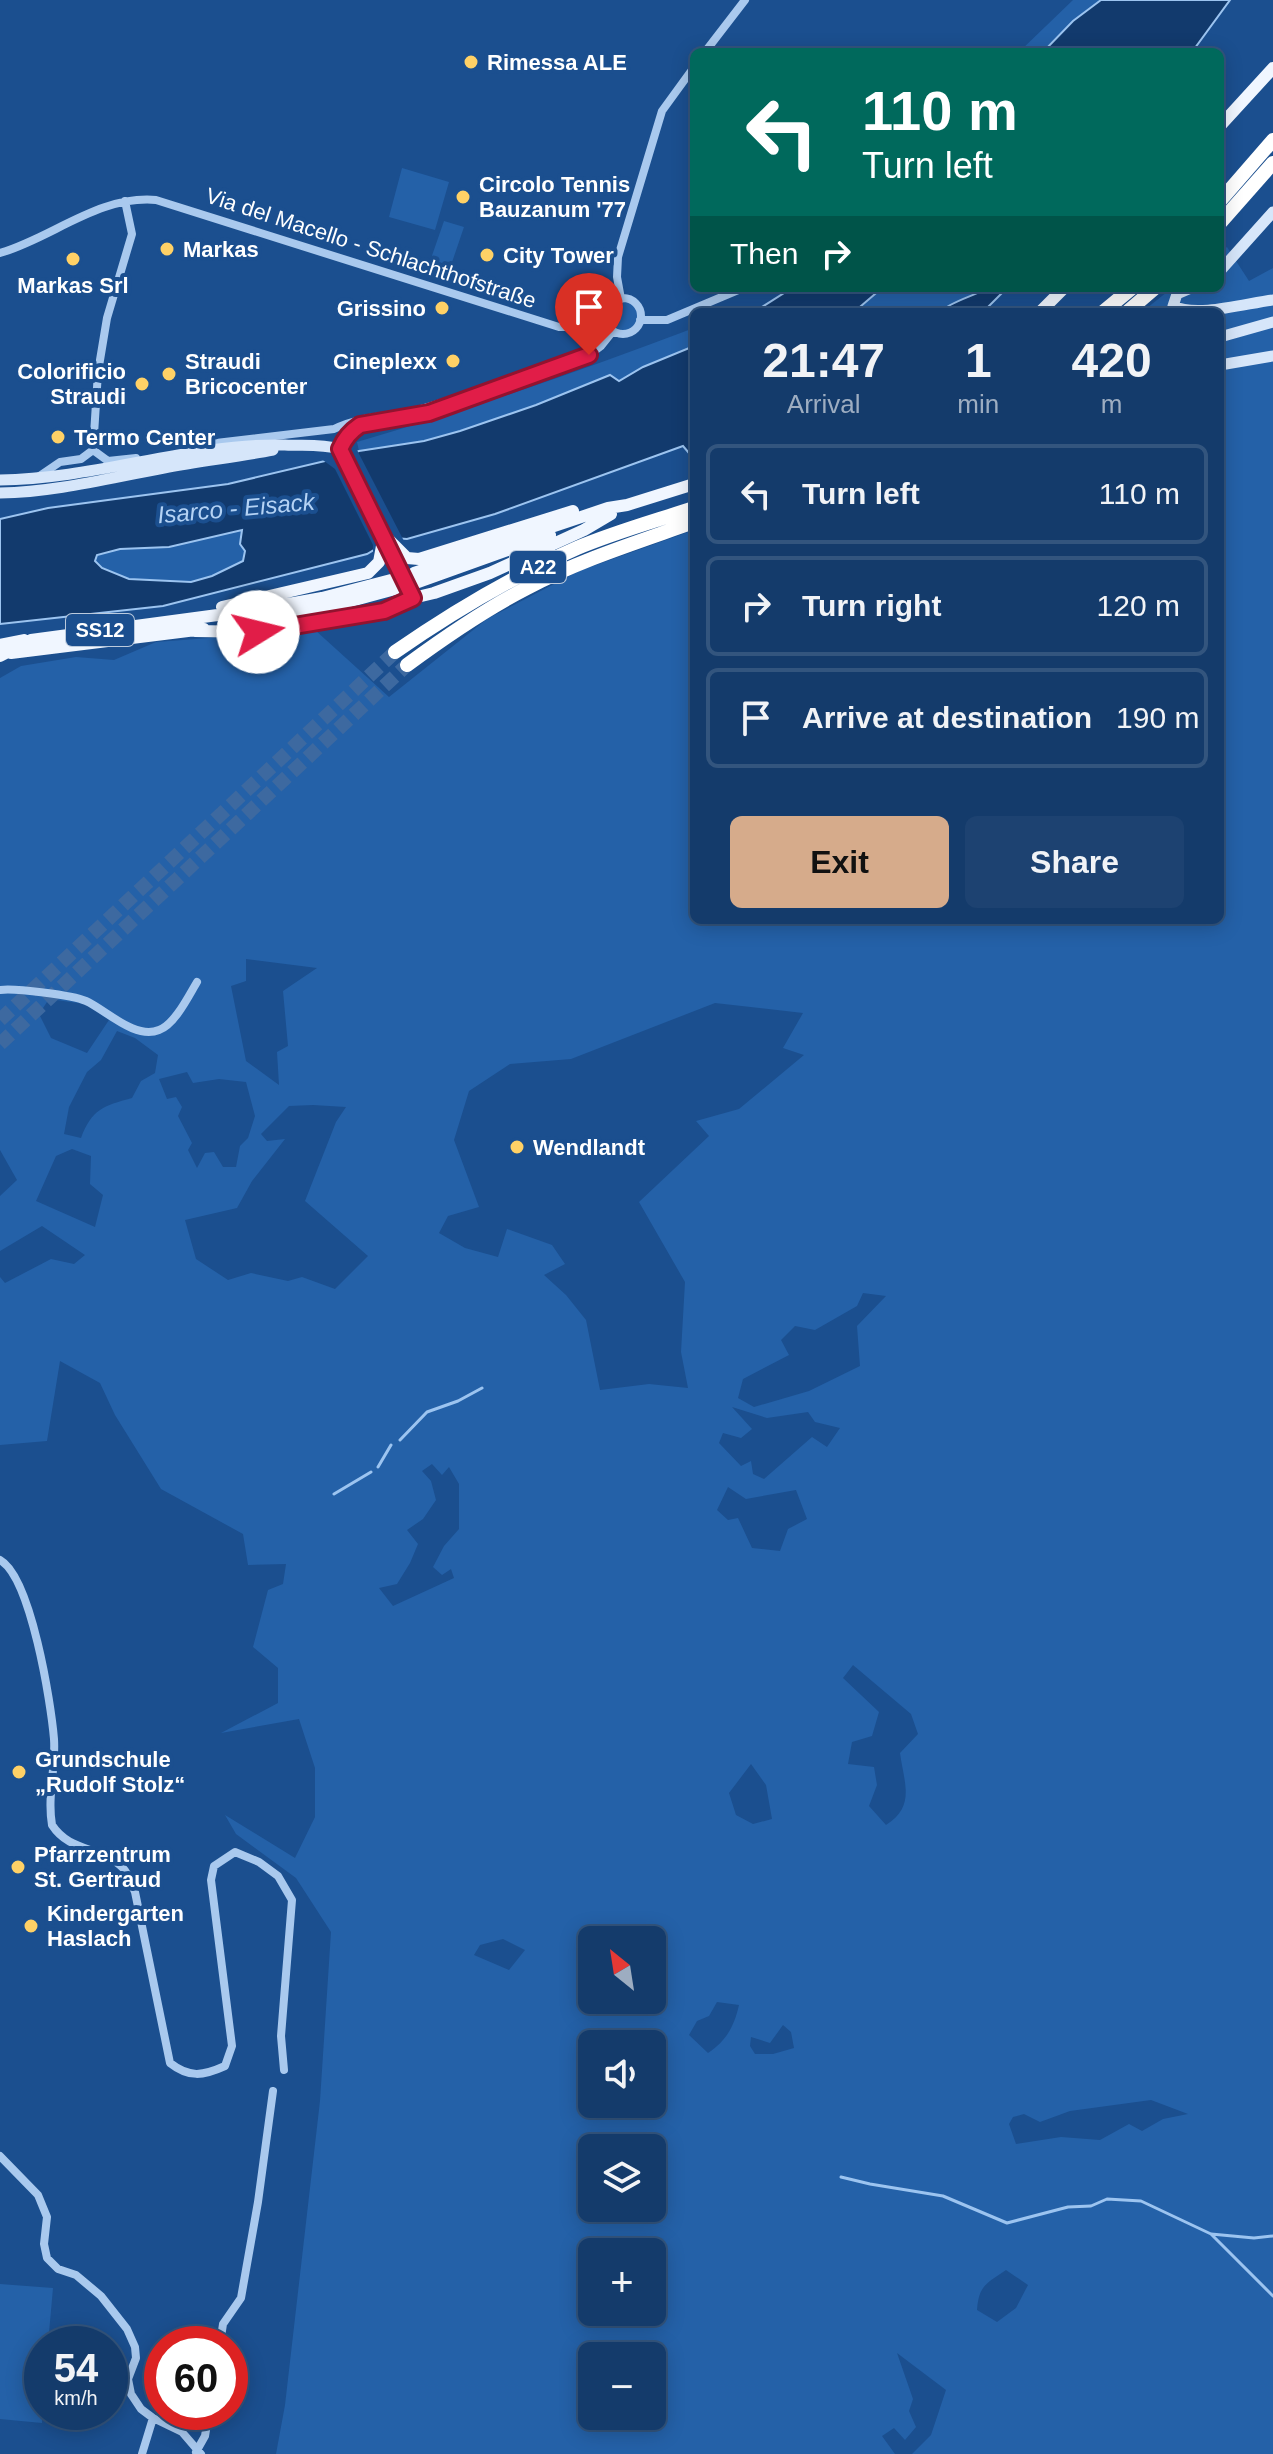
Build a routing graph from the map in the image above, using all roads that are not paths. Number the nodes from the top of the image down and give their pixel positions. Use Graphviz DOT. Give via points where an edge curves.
graph roads {
  1 [pos="745,0"];
  2 [pos="708,48"];
  3 [pos="1273,68"];
  4 [pos="690,72"];
  5 [pos="1224,122"];
  6 [pos="1273,140"];
  7 [pos="1273,163"];
  8 [pos="1224,196"];
  9 [pos="125,201"];
  10 [pos="1273,212"];
  11 [pos="1224,218"];
  12 [pos="0,253"];
  13 [pos="1224,267"];
  14 [pos="734,292"];
  15 [pos="1060,292"];
  16 [pos="1127,292"];
  17 [pos="1150,292"];
  18 [pos="1182,292"];
  19 [pos="621,299"];
  20 [pos="1273,300"];
  21 [pos="696,308"];
  22 [pos="1044,308"];
  23 [pos="1108,308"];
  24 [pos="1132,308"];
  25 [pos="1177,308"];
  26 [pos="1217,308"];
  27 [pos="690,310"];
  28 [pos="605,319"];
  29 [pos="640,320"];
  30 [pos="1273,322"];
  31 [pos="613,331"];
  32 [pos="1224,336"];
  33 [pos="1273,356"];
  34 [pos="1224,364"];
  35 [pos="509,384"];
  36 [pos="297,446"];
  37 [pos="340,449"];
  38 [pos="93,450"];
  39 [pos="176,455"];
  40 [pos="159,458"];
  41 [pos="37,478"];
  42 [pos="0,480"];
  43 [pos="690,485"];
  44 [pos="0,493"];
  45 [pos="690,509"];
  46 [pos="609,511"];
  47 [pos="690,523"];
  48 [pos="384,535"];
  49 [pos="416,577"];
  50 [pos="412,596"];
  51 [pos="169,620"];
  52 [pos="195,631"];
  53 [pos="1,652"];
  54 [pos="395,652"];
  55 [pos="407,665"];
  56 [pos="197,982"];
  57 [pos="0,990"];
  58 [pos="0,1560"];
  59 [pos="284,2070"];
  60 [pos="273,2091"];
  61 [pos="0,2156"];
  62 [pos="223,2326"];
  63 [pos="144,2411"];
  64 [pos="149,2430"];
  65 [pos="178,2430"];
  66 [pos="206,2430"];
  67 [pos="198,2452"];
  68 [pos="142,2454"];
  1 -- 2 [label="street"];
  3 -- 5 [label="main road"];
  4 -- 19 [label="street" via="662,111 618,257"];
  6 -- 8 [label="highway"];
  7 -- 11 [label="highway"];
  9 -- 12 [label="street, Via del Macello - Schlachthofstraße"];
  9 -- 28 [label="street, Via del Macello - Schlachthofstraße" via="166,202 559,327"];
  9 -- 38 [label="street" via="132,234 107,318"];
  10 -- 13 [label="main road"];
  14 -- 21 [label="street"];
  15 -- 22 [label="main road"];
  16 -- 23 [label="highway"];
  17 -- 24 [label="highway"];
  18 -- 25 [label="main road" via="1173,306"];
  19 -- 28 [label="street" via="610,304"];
  19 -- 29 [label="street" via="635,304"];
  20 -- 26 [label="main road"];
  27 -- 29 [label="street" via="667,320"];
  28 -- 31 [label="street"];
  29 -- 31 [label="street" via="626,334"];
  30 -- 32 [label="main road"];
  31 -- 35 [label="street" via="589,355"];
  33 -- 34 [label="main road"];
  35 -- 37 [label="street" via="429,413 360,425"];
  35 -- 39 [label="street" via="334,429 199,445"];
  36 -- 37 [label="main road"];
  36 -- 39 [label="main road" via="251,445"];
  36 -- 44 [label="main road" via="100,482"];
  37 -- 48 [label="main road"];
  38 -- 40 [label="street" via="108,461"];
  38 -- 41 [label="street" via="81,459 60,462"];
  39 -- 40 [label="main road"];
  40 -- 41 [label="main road"];
  41 -- 42 [label="main road"];
  43 -- 46 [label="main road"];
  45 -- 54 [label="highway, A22" via="580,547 518,576 458,608"];
  46 -- 48 [label="main road" via="578,509 419,559 407,558"];
  46 -- 49 [label="main road"];
  46 -- 50 [label="main road" via="584,530 490,573"];
  47 -- 55 [label="highway, A22" via="527,587"];
  48 -- 50 [label="main road, bridge"];
  48 -- 51 [label="main road" via="379,562 368,573"];
  50 -- 52 [label="main road" via="384,611 258,632"];
  51 -- 52 [label="main road, SS12" via="393,584 325,608"];
  51 -- 53 [label="main road, SS12" via="31,640"];
  52 -- 53 [label="main road, SS12"];
  56 -- 57 [label="street" via="170,1022 149,1033 86,1001"];
  58 -- 59 [label="street" via="15,1577 47,1681 54,1742 52,1825 70,1844 103,1854 125,1869 135,1892 170,2063 184,2074 202,2075 225,2066 232,2046 211,1880 214,1866 235,1852 278,1876 292,1900 281,2036"];
  60 -- 62 [label="street" via="241,2298"];
  61 -- 63 [label="street" via="38,2195 47,2217 47,2258 101,2296 127,2329 136,2358 128,2379 131,2394"];
  64 -- 68 [label="street"];
  65 -- 67 [label="street"];
  66 -- 67 [label="street"];
}
